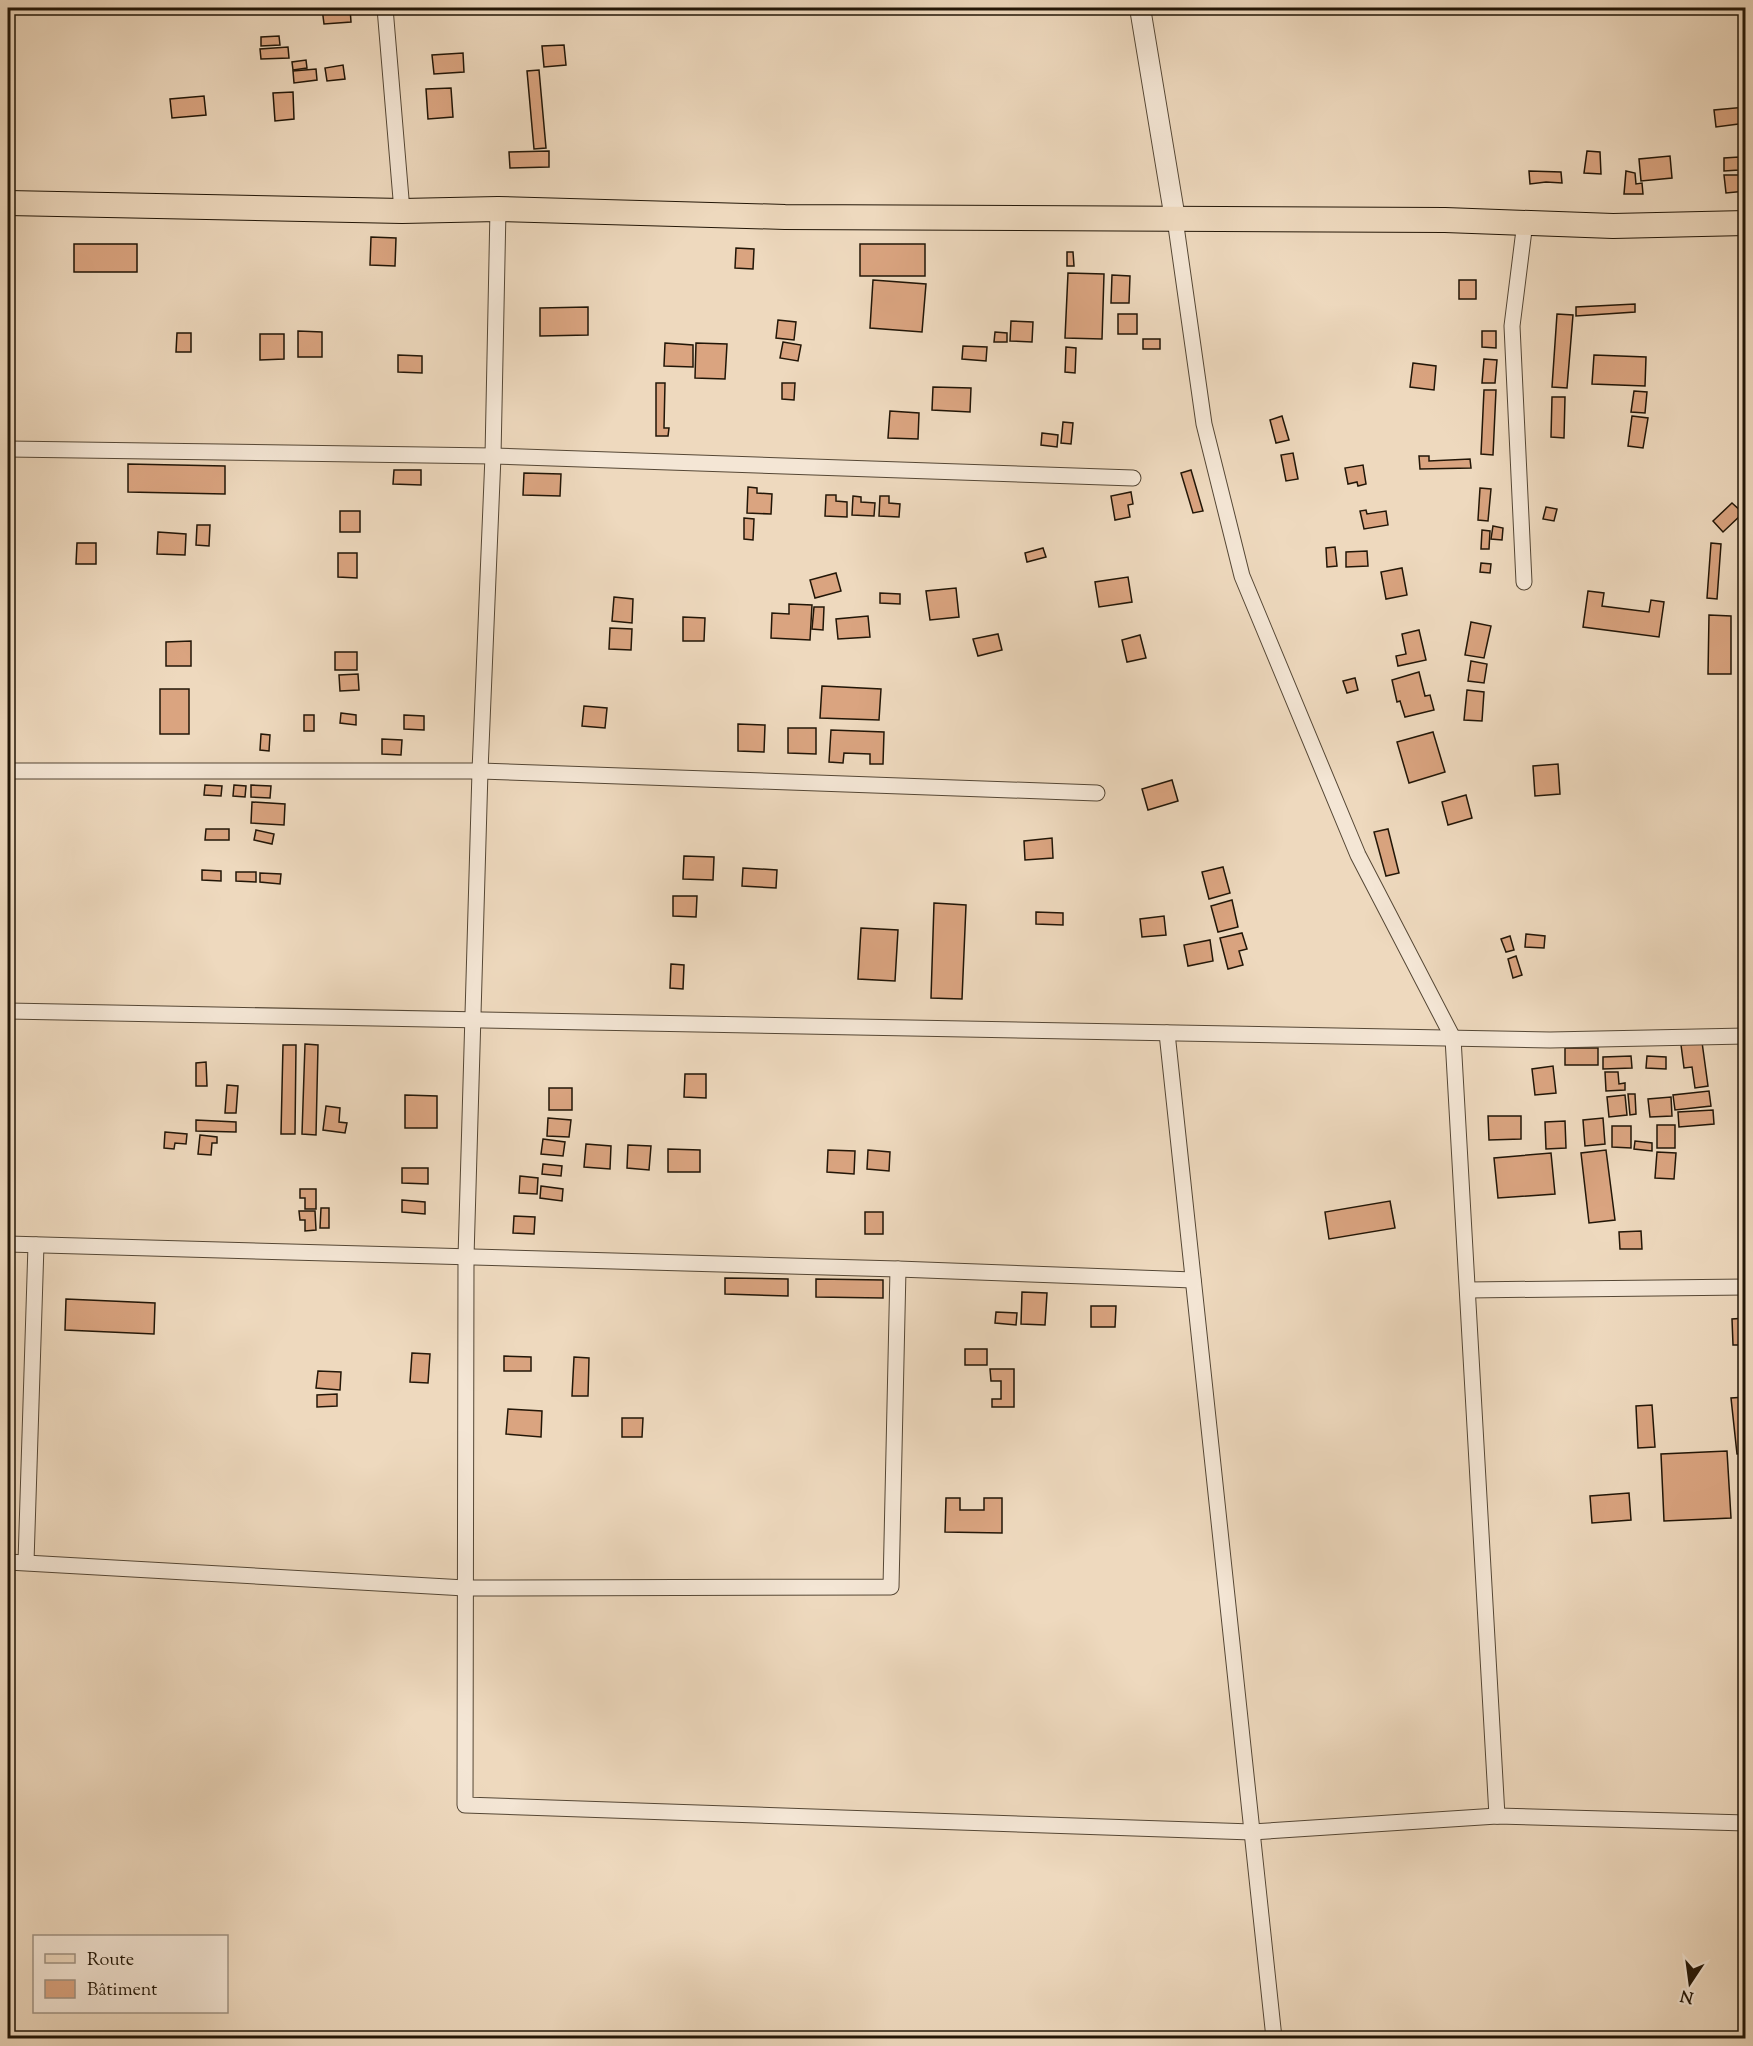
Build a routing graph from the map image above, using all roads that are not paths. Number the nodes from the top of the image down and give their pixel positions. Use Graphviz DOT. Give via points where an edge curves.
graph roads {
  1 [pos="385,8"];
  2 [pos="1140,8"];
  3 [pos="8,203"];
  4 [pos="498,209"];
  5 [pos="402,211"];
  6 [pos="1175,219"];
  7 [pos="1525,222"];
  8 [pos="1746,223"];
  9 [pos="8,449"];
  10 [pos="493,456"];
  11 [pos="1133,478"];
  12 [pos="1524,582"];
  13 [pos="8,771"];
  14 [pos="480,771"];
  15 [pos="1097,793"];
  16 [pos="8,1011"];
  17 [pos="472,1019"];
  18 [pos="1167,1033"];
  19 [pos="1746,1036"];
  20 [pos="1453,1038"];
  21 [pos="8,1244"];
  22 [pos="36,1245"];
  23 [pos="466,1257"];
  24 [pos="898,1269"];
  25 [pos="1193,1280"];
  26 [pos="1746,1287"];
  27 [pos="1468,1290"];
  28 [pos="8,1562"];
  29 [pos="26,1562"];
  30 [pos="465,1588"];
  31 [pos="1497,1816"];
  32 [pos="1746,1823"];
  33 [pos="1252,1832"];
  34 [pos="1274,2038"];
  1 -- 5 [label="street"];
  2 -- 6 [label="street"];
  3 -- 5 [label="main road"];
  4 -- 5 [label="main road"];
  4 -- 6 [label="main road" via="785,217"];
  4 -- 10 [label="street"];
  6 -- 7 [label="main road"];
  6 -- 20 [label="street" via="1204,424 1242,576 1358,855"];
  7 -- 8 [label="main road" via="1613,226"];
  7 -- 12 [label="street" via="1512,326"];
  9 -- 10 [label="street"];
  10 -- 11 [label="street"];
  10 -- 14 [label="street"];
  13 -- 14 [label="street"];
  14 -- 15 [label="street"];
  14 -- 17 [label="street"];
  16 -- 17 [label="street"];
  17 -- 18 [label="street"];
  17 -- 23 [label="street"];
  18 -- 20 [label="street"];
  18 -- 25 [label="street"];
  19 -- 20 [label="street"];
  20 -- 27 [label="street"];
  21 -- 22 [label="street"];
  22 -- 23 [label="street"];
  22 -- 29 [label="street"];
  23 -- 24 [label="street"];
  23 -- 30 [label="street"];
  24 -- 25 [label="street"];
  24 -- 30 [label="street" via="891,1587"];
  25 -- 33 [label="street"];
  26 -- 27 [label="street"];
  27 -- 31 [label="street"];
  28 -- 29 [label="street"];
  29 -- 30 [label="street"];
  30 -- 33 [label="street" via="465,1805"];
  31 -- 32 [label="street"];
  31 -- 33 [label="street"];
  33 -- 34 [label="street"];
}
